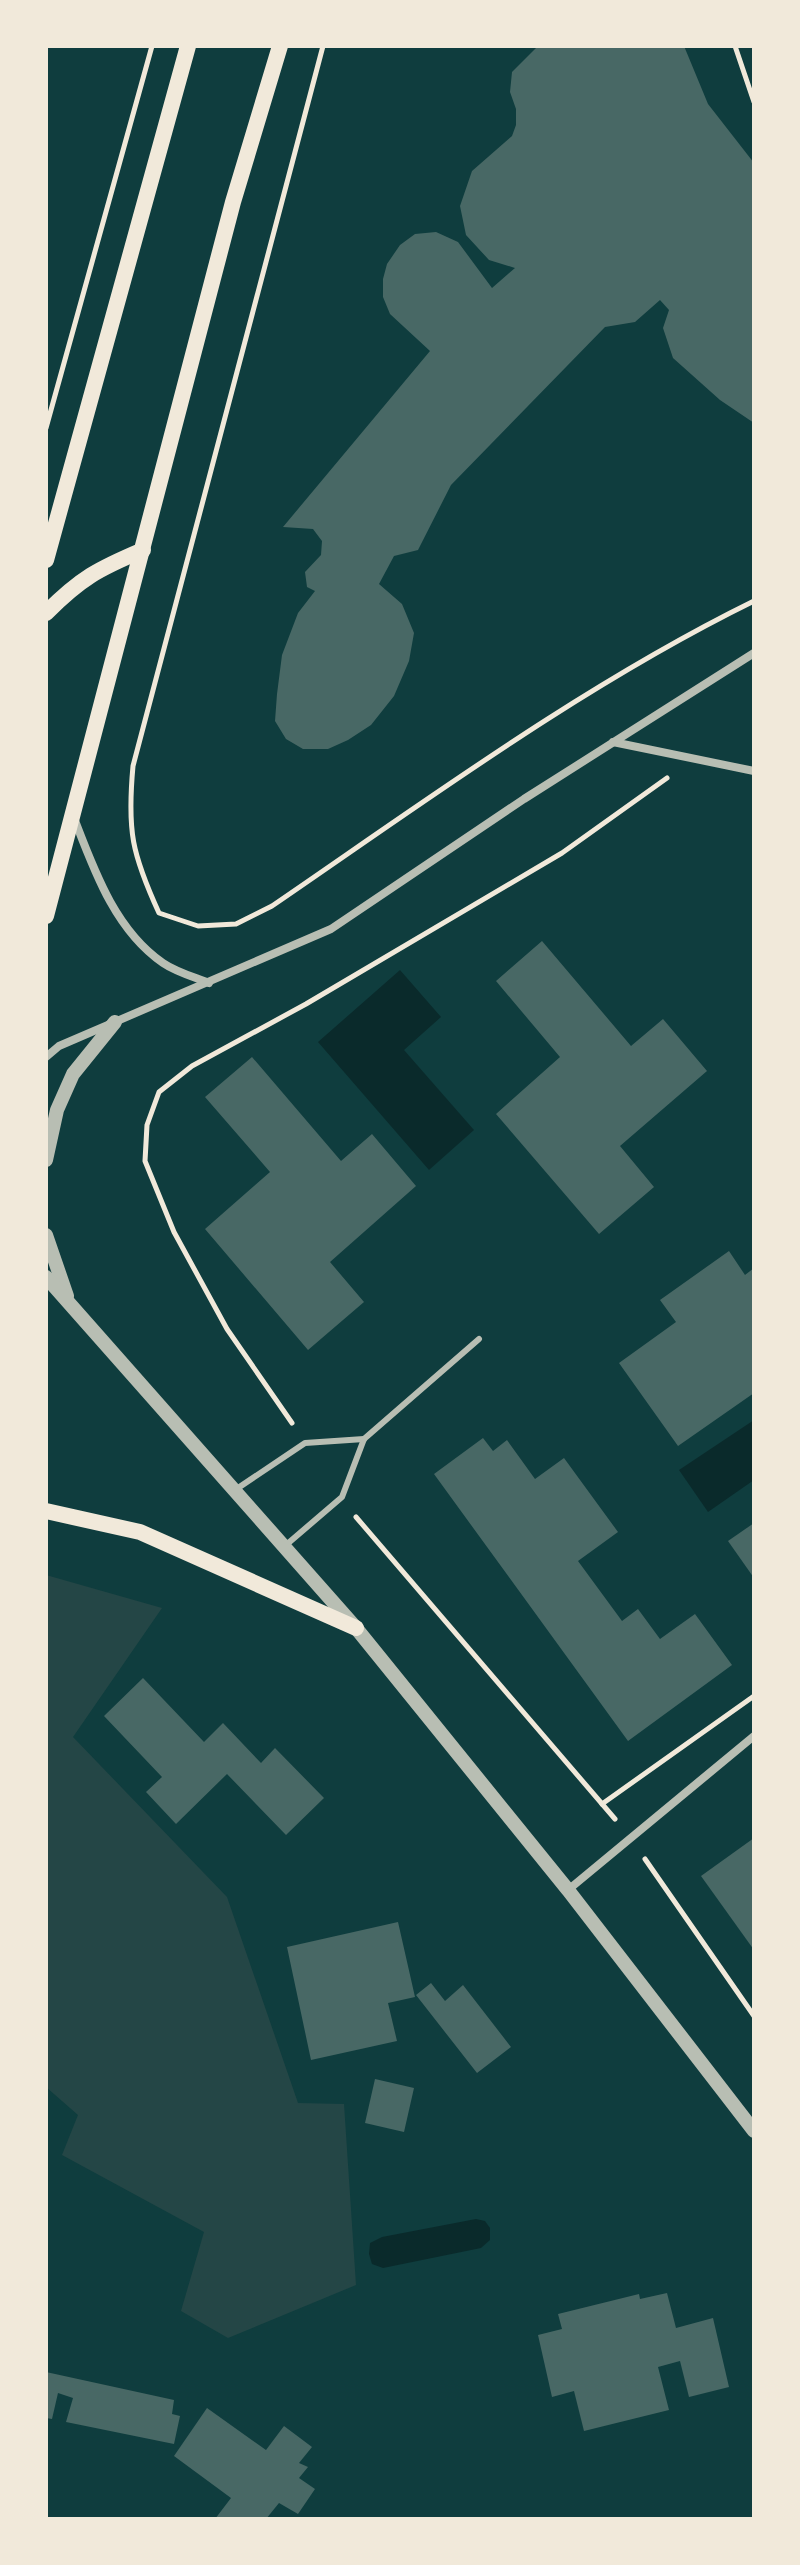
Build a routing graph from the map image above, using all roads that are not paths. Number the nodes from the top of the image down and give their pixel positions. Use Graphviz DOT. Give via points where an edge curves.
graph roads {
  1 [pos="188,46"];
  2 [pos="280,46"];
  3 [pos="143,550"];
  4 [pos="46,560"];
  5 [pos="46,613"];
  6 [pos="754,653"];
  7 [pos="612,742"];
  8 [pos="754,771"];
  9 [pos="74,817"];
  10 [pos="46,916"];
  11 [pos="209,983"];
  12 [pos="115,1022"];
  13 [pos="46,1057"];
  14 [pos="46,1160"];
  15 [pos="46,1235"];
  16 [pos="46,1277"];
  17 [pos="70,1304"];
  18 [pos="479,1339"];
  19 [pos="364,1439"];
  20 [pos="235,1490"];
  21 [pos="46,1511"];
  22 [pos="284,1548"];
  23 [pos="356,1628"];
  24 [pos="754,1736"];
  25 [pos="568,1890"];
  26 [pos="754,2131"];
  1 -- 4 [label="main road"];
  2 -- 3 [label="main road" via="233,202"];
  3 -- 5 [label="main road" via="98,569"];
  3 -- 9 [label="main road"];
  6 -- 7 [label="street"];
  7 -- 8 [label="street"];
  7 -- 11 [label="street" via="331,929"];
  9 -- 10 [label="main road"];
  9 -- 11 [label="street" via="109,901 131,933 164,964"];
  11 -- 12 [label="street"];
  12 -- 13 [label="street"];
  12 -- 14 [label="street" via="73,1074 57,1110"];
  15 -- 17 [label="street"];
  16 -- 17 [label="street"];
  17 -- 20 [label="street"];
  18 -- 19 [label="lane"];
  19 -- 20 [label="lane" via="305,1443"];
  19 -- 22 [label="lane" via="342,1497"];
  20 -- 22 [label="street"];
  21 -- 23 [label="main road" via="140,1532"];
  22 -- 23 [label="street"];
  23 -- 25 [label="street"];
  24 -- 25 [label="street"];
  25 -- 26 [label="street"];
}
